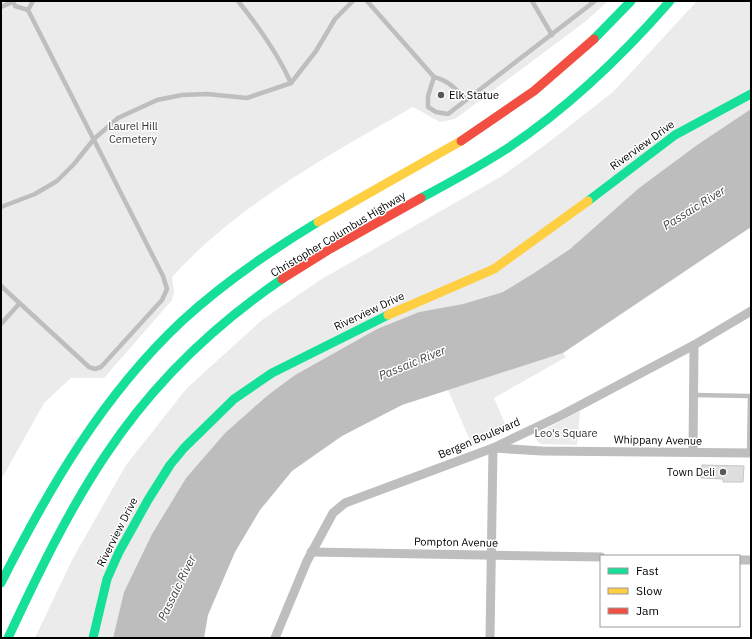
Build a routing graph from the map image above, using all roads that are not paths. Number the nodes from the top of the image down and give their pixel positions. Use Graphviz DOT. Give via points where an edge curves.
graph roads {
  1 [pos="33,1"];
  2 [pos="238,1"];
  3 [pos="353,1"];
  4 [pos="367,1"];
  5 [pos="532,1"];
  6 [pos="595,1"];
  7 [pos="631,1"];
  8 [pos="670,1"];
  9 [pos="13,2"];
  10 [pos="1,7"];
  11 [pos="28,10"];
  12 [pos="552,35"];
  13 [pos="434,77"];
  14 [pos="291,83"];
  15 [pos="751,94"];
  16 [pos="466,100"];
  17 [pos="94,139"];
  18 [pos="1,207"];
  19 [pos="1,286"];
  20 [pos="19,304"];
  21 [pos="751,311"];
  22 [pos="1,324"];
  23 [pos="694,344"];
  24 [pos="693,395"];
  25 [pos="493,448"];
  26 [pos="692,452"];
  27 [pos="750,453"];
  28 [pos="311,552"];
  29 [pos="491,554"];
  30 [pos="600,557"];
  31 [pos="740,560"];
  32 [pos="751,560"];
  33 [pos="1,583"];
  34 [pos="8,638"];
  35 [pos="94,638"];
  36 [pos="275,638"];
  37 [pos="490,638"];
  1 -- 11 [label="lane"];
  2 -- 14 [label="lane" via="280,58"];
  3 -- 14 [label="lane" via="335,19"];
  4 -- 13 [label="lane"];
  5 -- 12 [label="lane"];
  6 -- 12 [label="lane"];
  7 -- 33 [label="main road, Christopher Columbus Highway" via="575,57 524,99 469,137 267,254 187,316 139,364 88,428 42,502"];
  8 -- 34 [label="main road, Christopher Columbus Highway" via="617,59 571,100 539,124 478,166 292,273 243,308 193,351 148,399 94,472 58,534"];
  9 -- 10 [label="lane"];
  9 -- 11 [label="lane" via="20,9"];
  11 -- 17 [label="lane"];
  12 -- 16 [label="lane"];
  13 -- 16 [label="lane" via="442,78 455,87"];
  13 -- 16 [label="lane" via="428,96 428,107 436,112 448,114"];
  14 -- 17 [label="lane" via="247,98 207,94 157,100 118,118"];
  15 -- 35 [label="main road, Riverview Drive" via="675,135 494,269 367,324 272,373 234,399 184,448 148,500 107,579"];
  17 -- 18 [label="lane" via="57,181 35,194"];
  17 -- 20 [label="lane" via="163,276 167,289 162,300 101,367 95,368 89,367"];
  19 -- 20 [label="lane"];
  20 -- 22 [label="lane"];
  21 -- 23 [label="street, Bergen Boulevard"];
  23 -- 24 [label="street"];
  23 -- 25 [label="street, Bergen Boulevard" via="560,416"];
  24 -- 26 [label="street"];
  24 -- 27 [label="lane" via="750,396"];
  25 -- 26 [label="street, Whippany Avenue"];
  25 -- 28 [label="street, Bergen Boulevard" via="345,503 333,513"];
  25 -- 29 [label="street"];
  26 -- 27 [label="street, Whippany Avenue"];
  28 -- 29 [label="street, Pompton Avenue"];
  28 -- 36 [label="street, Bergen Boulevard"];
  29 -- 30 [label="street, Pompton Avenue"];
  29 -- 37 [label="street"];
  31 -- 32 [label="street"];
}
